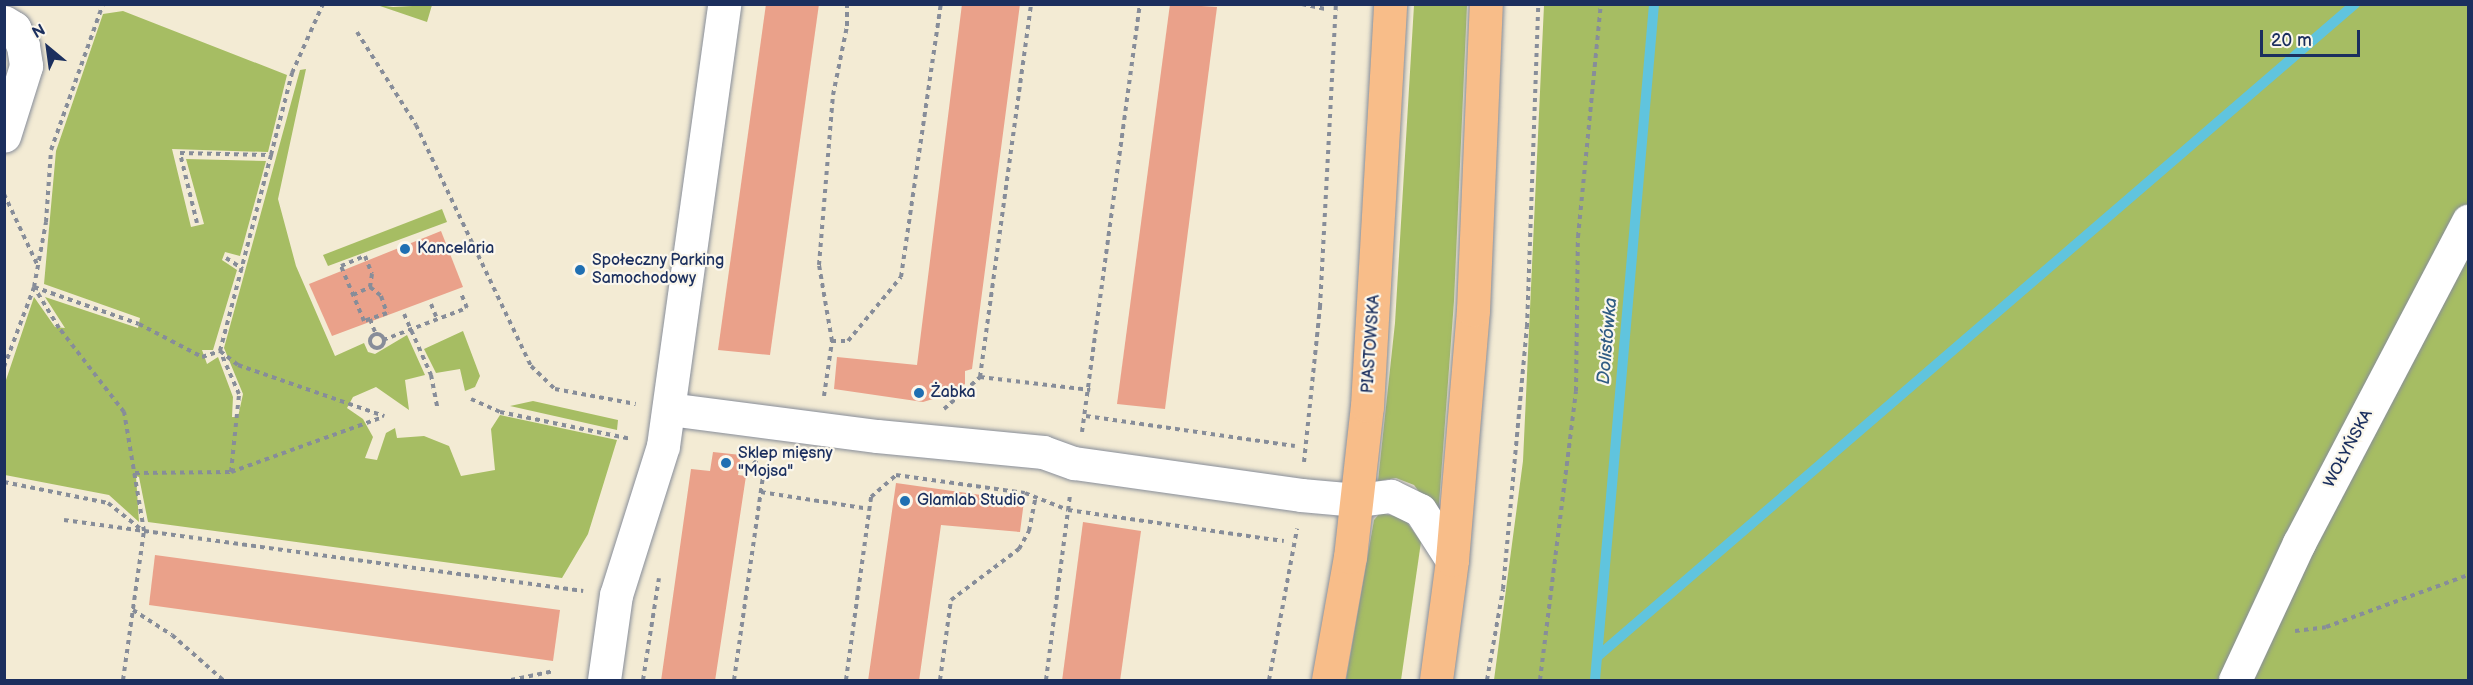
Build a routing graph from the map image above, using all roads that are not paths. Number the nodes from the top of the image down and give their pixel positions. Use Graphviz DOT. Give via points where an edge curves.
graph roads {
  1 [pos="724,4"];
  2 [pos="1390,4"];
  3 [pos="1486,4"];
  4 [pos="4,22"];
  5 [pos="4,136"];
  6 [pos="2469,221"];
  7 [pos="669,409"];
  8 [pos="1357,500"];
  9 [pos="1452,560"];
  10 [pos="604,681"];
  11 [pos="1328,681"];
  12 [pos="1436,681"];
  13 [pos="2235,681"];
  1 -- 7 [label="lane"];
  2 -- 8 [label="main road, PIASTOWSKA" via="1374,320"];
  3 -- 9 [label="main road" via="1473,310"];
  4 -- 5 [label="lane" via="14,28 23,46 26,66"];
  6 -- 13 [label="lane, WOŁYŃSKA" via="2299,543"];
  7 -- 8 [label="lane" via="1043,452 1074,463"];
  7 -- 10 [label="lane" via="663,446 616,595"];
  8 -- 9 [label="lane" via="1391,496 1404,499 1420,510 1436,530"];
  8 -- 11 [label="main road, PIASTOWSKA"];
  9 -- 12 [label="main road"];
}
